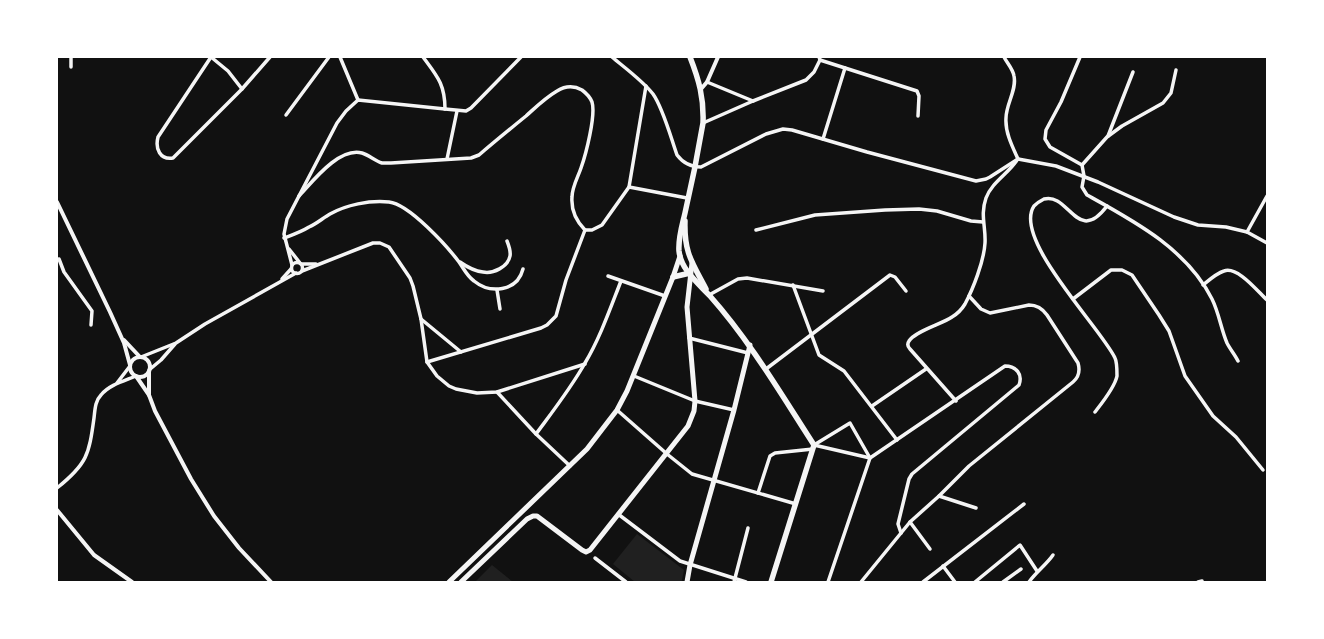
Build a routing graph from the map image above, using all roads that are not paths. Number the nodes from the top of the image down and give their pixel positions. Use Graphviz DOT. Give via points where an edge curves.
graph roads {
  1 [pos="71,57"];
  2 [pos="211,57"];
  3 [pos="270,57"];
  4 [pos="329,57"];
  5 [pos="340,57"];
  6 [pos="423,57"];
  7 [pos="521,57"];
  8 [pos="612,57"];
  9 [pos="690,57"];
  10 [pos="718,57"];
  11 [pos="1004,57"];
  12 [pos="1080,57"];
  13 [pos="820,58"];
  14 [pos="71,66"];
  15 [pos="845,68"];
  16 [pos="1176,70"];
  17 [pos="1133,72"];
  18 [pos="707,82"];
  19 [pos="646,86"];
  20 [pos="242,89"];
  21 [pos="701,89"];
  22 [pos="358,100"];
  23 [pos="753,101"];
  24 [pos="445,109"];
  25 [pos="457,111"];
  26 [pos="286,115"];
  27 [pos="918,116"];
  28 [pos="703,123"];
  29 [pos="1107,137"];
  30 [pos="823,139"];
  31 [pos="447,159"];
  32 [pos="1018,159"];
  33 [pos="1082,165"];
  34 [pos="694,167"];
  35 [pos="1084,176"];
  36 [pos="629,187"];
  37 [pos="299,196"];
  38 [pos="1267,196"];
  39 [pos="688,198"];
  40 [pos="57,202"];
  41 [pos="1107,206"];
  42 [pos="58,211"];
  43 [pos="685,213"];
  44 [pos="983,222"];
  45 [pos="584,230"];
  46 [pos="756,230"];
  47 [pos="1247,232"];
  48 [pos="284,238"];
  49 [pos="507,241"];
  50 [pos="1267,243"];
  51 [pos="288,248"];
  52 [pos="57,254"];
  53 [pos="680,256"];
  54 [pos="58,259"];
  55 [pos="459,262"];
  56 [pos="692,263"];
  57 [pos="300,264"];
  58 [pos="319,264"];
  59 [pos="292,267"];
  60 [pos="523,269"];
  61 [pos="302,271"];
  62 [pos="296,273"];
  63 [pos="690,274"];
  64 [pos="608,276"];
  65 [pos="673,277"];
  66 [pos="621,281"];
  67 [pos="278,282"];
  68 [pos="1203,284"];
  69 [pos="793,285"];
  70 [pos="497,290"];
  71 [pos="823,291"];
  72 [pos="906,291"];
  73 [pos="709,295"];
  74 [pos="665,296"];
  75 [pos="969,296"];
  76 [pos="1072,299"];
  77 [pos="1267,300"];
  78 [pos="500,309"];
  79 [pos="421,319"];
  80 [pos="91,325"];
  81 [pos="121,336"];
  82 [pos="811,336"];
  83 [pos="689,338"];
  84 [pos="176,343"];
  85 [pos="750,345"];
  86 [pos="460,352"];
  87 [pos="748,353"];
  88 [pos="140,357"];
  89 [pos="1238,361"];
  90 [pos="427,362"];
  91 [pos="585,364"];
  92 [pos="130,366"];
  93 [pos="766,369"];
  94 [pos="926,369"];
  95 [pos="149,370"];
  96 [pos="136,376"];
  97 [pos="634,376"];
  98 [pos="116,384"];
  99 [pos="497,392"];
  100 [pos="149,395"];
  101 [pos="956,401"];
  102 [pos="695,402"];
  103 [pos="872,406"];
  104 [pos="617,410"];
  105 [pos="734,410"];
  106 [pos="1095,412"];
  107 [pos="536,434"];
  108 [pos="897,440"];
  109 [pos="813,447"];
  110 [pos="667,454"];
  111 [pos="870,458"];
  112 [pos="570,466"];
  113 [pos="1263,470"];
  114 [pos="714,481"];
  115 [pos="57,488"];
  116 [pos="758,493"];
  117 [pos="940,496"];
  118 [pos="796,504"];
  119 [pos="1024,504"];
  120 [pos="976,508"];
  121 [pos="57,510"];
  122 [pos="618,514"];
  123 [pos="910,522"];
  124 [pos="748,528"];
  125 [pos="901,533"];
  126 [pos="930,549"];
  127 [pos="1053,555"];
  128 [pos="594,558"];
  129 [pos="690,565"];
  130 [pos="943,566"];
  131 [pos="1021,569"];
  132 [pos="1037,571"];
  133 [pos="734,580"];
  134 [pos="1202,580"];
  135 [pos="132,582"];
  136 [pos="272,582"];
  137 [pos="448,582"];
  138 [pos="460,582"];
  139 [pos="626,582"];
  140 [pos="687,582"];
  141 [pos="746,582"];
  142 [pos="771,582"];
  143 [pos="828,582"];
  144 [pos="860,582"];
  145 [pos="923,582"];
  146 [pos="956,582"];
  147 [pos="975,582"];
  148 [pos="1003,582"];
  149 [pos="1029,582"];
  150 [pos="1198,582"];
  1 -- 14 [label="street"];
  2 -- 20 [label="street"];
  2 -- 20 [label="street" via="158,137 156,143 160,154 168,159 173,158"];
  3 -- 20 [label="street"];
  4 -- 26 [label="street"];
  5 -- 22 [label="street"];
  6 -- 24 [label="street" via="440,82 445,98"];
  7 -- 25 [label="street" via="471,108"];
  8 -- 19 [label="street"];
  9 -- 21 [label="main road"];
  10 -- 18 [label="street"];
  11 -- 32 [label="street" via="1014,76 1006,118 1007,130"];
  12 -- 33 [label="street" via="1045,136 1050,147"];
  13 -- 15 [label="street"];
  13 -- 23 [label="street" via="814,72 806,80"];
  15 -- 27 [label="street" via="917,91"];
  15 -- 30 [label="street"];
  16 -- 29 [label="street" via="1171,93 1163,103"];
  17 -- 29 [label="street"];
  18 -- 21 [label="street"];
  18 -- 23 [label="street"];
  19 -- 34 [label="street" via="654,94 659,105 677,155 682,162"];
  19 -- 36 [label="street"];
  21 -- 28 [label="main road"];
  22 -- 24 [label="street"];
  22 -- 37 [label="street" via="337,123"];
  23 -- 28 [label="street"];
  24 -- 25 [label="street"];
  25 -- 31 [label="street"];
  28 -- 34 [label="main road"];
  29 -- 33 [label="street"];
  30 -- 32 [label="street" via="976,181 990,177"];
  30 -- 34 [label="street" via="792,130 774,131 701,167"];
  31 -- 37 [label="street" via="381,163 360,153 349,153 331,163"];
  31 -- 45 [label="street" via="471,158 478,155 556,91 564,87 581,89 591,100 593,113 572,196 574,216"];
  32 -- 35 [label="street" via="1056,166"];
  32 -- 44 [label="street" via="992,186 985,203"];
  33 -- 35 [label="street"];
  34 -- 39 [label="main road"];
  35 -- 41 [label="street" via="1082,184 1085,192"];
  35 -- 47 [label="street" via="1180,219 1198,225"];
  36 -- 39 [label="street"];
  36 -- 45 [label="street" via="602,225 592,230"];
  37 -- 48 [label="street" via="287,219"];
  38 -- 47 [label="street"];
  39 -- 43 [label="main road"];
  40 -- 42 [label="street"];
  41 -- 68 [label="street" via="1181,256"];
  41 -- 76 [label="street" via="1098,217 1087,221 1079,219 1053,199 1038,202 1032,212 1033,233 1037,245"];
  42 -- 81 [label="street"];
  43 -- 53 [label="main road" via="680,230"];
  43 -- 56 [label="main road" via="686,246"];
  44 -- 46 [label="street" via="936,211 885,210 815,215"];
  44 -- 75 [label="street" via="985,243 982,262"];
  45 -- 86 [label="street" via="566,280 559,310 552,321 541,328"];
  47 -- 50 [label="street"];
  48 -- 51 [label="street"];
  48 -- 55 [label="street" via="341,209 366,203 389,202 409,211 423,222"];
  49 -- 55 [label="street" via="510,257 500,269 484,273"];
  51 -- 57 [label="street"];
  51 -- 59 [label="street"];
  52 -- 54 [label="street"];
  53 -- 63 [label="main road"];
  53 -- 65 [label="main road"];
  54 -- 80 [label="street" via="64,272 92,311"];
  55 -- 70 [label="street" via="475,282"];
  56 -- 63 [label="main road"];
  56 -- 73 [label="main road"];
  57 -- 58 [label="street"];
  57 -- 59 [label="street" via="296,262"];
  57 -- 61 [label="street"];
  58 -- 61 [label="street"];
  58 -- 79 [label="street" via="373,243 385,244 414,286"];
  59 -- 62 [label="street" via="292,271"];
  59 -- 67 [label="street"];
  60 -- 70 [label="street" via="512,285"];
  61 -- 62 [label="street"];
  62 -- 67 [label="street"];
  63 -- 65 [label="main road"];
  63 -- 73 [label="main road"];
  63 -- 83 [label="main road" via="687,307"];
  64 -- 66 [label="street"];
  65 -- 74 [label="main road"];
  66 -- 74 [label="street"];
  66 -- 91 [label="street"];
  67 -- 84 [label="street"];
  68 -- 77 [label="street" via="1224,271 1234,271"];
  68 -- 89 [label="street" via="1212,300 1227,343"];
  69 -- 71 [label="street"];
  69 -- 73 [label="street" via="738,279"];
  69 -- 82 [label="street"];
  70 -- 78 [label="street"];
  72 -- 82 [label="street" via="895,276 890,275"];
  73 -- 85 [label="main road"];
  74 -- 97 [label="main road"];
  75 -- 94 [label="street" via="952,317 922,331 909,341 910,350"];
  75 -- 117 [label="street" via="981,309 990,313 1029,305 1041,308 1078,363 1079,370 1075,380 969,466"];
  76 -- 106 [label="street" via="1116,359 1117,377 1107,397"];
  76 -- 113 [label="street" via="1111,270 1122,270 1132,275 1169,331 1185,376 1213,416"];
  79 -- 86 [label="street"];
  79 -- 90 [label="street"];
  81 -- 88 [label="street"];
  81 -- 92 [label="street"];
  82 -- 93 [label="street"];
  82 -- 103 [label="street" via="819,355 844,371"];
  83 -- 87 [label="street"];
  83 -- 102 [label="main road"];
  84 -- 88 [label="street"];
  84 -- 95 [label="street"];
  85 -- 87 [label="main road"];
  85 -- 93 [label="main road"];
  86 -- 90 [label="street"];
  87 -- 105 [label="main road"];
  88 -- 92 [label="street" via="133,359"];
  88 -- 95 [label="street" via="148,362"];
  90 -- 99 [label="street" via="449,386 477,393"];
  91 -- 99 [label="street"];
  91 -- 107 [label="street"];
  92 -- 96 [label="street" via="131,372"];
  92 -- 98 [label="street"];
  93 -- 109 [label="main road"];
  94 -- 101 [label="street"];
  94 -- 103 [label="street"];
  95 -- 96 [label="street" via="144,376"];
  95 -- 100 [label="street"];
  96 -- 98 [label="street"];
  96 -- 100 [label="street"];
  97 -- 102 [label="street"];
  97 -- 104 [label="main road"];
  98 -- 115 [label="street" via="104,391 96,403 91,442 83,463"];
  99 -- 107 [label="street"];
  100 -- 136 [label="street" via="191,479 214,516 239,548"];
  101 -- 108 [label="street"];
  101 -- 125 [label="street" via="1005,366 1013,367 1019,373 1020,385 910,477 898,524"];
  102 -- 105 [label="street"];
  102 -- 110 [label="main road" via="688,426"];
  103 -- 108 [label="street"];
  104 -- 110 [label="street"];
  104 -- 112 [label="main road" via="587,449"];
  105 -- 114 [label="main road"];
  107 -- 112 [label="street"];
  108 -- 111 [label="street"];
  109 -- 111 [label="street"];
  109 -- 111 [label="street" via="850,423"];
  109 -- 116 [label="street" via="770,456"];
  109 -- 118 [label="main road"];
  110 -- 114 [label="street" via="692,474"];
  110 -- 122 [label="main road"];
  111 -- 143 [label="street"];
  112 -- 137 [label="main road"];
  114 -- 116 [label="street"];
  114 -- 129 [label="main road"];
  116 -- 118 [label="street"];
  117 -- 120 [label="street"];
  117 -- 123 [label="street"];
  118 -- 142 [label="main road"];
  119 -- 130 [label="street"];
  121 -- 135 [label="street" via="94,555"];
  122 -- 129 [label="street" via="677,559"];
  122 -- 138 [label="main road" via="586,552 538,516 533,516"];
  123 -- 125 [label="street"];
  123 -- 126 [label="street"];
  124 -- 133 [label="street"];
  125 -- 144 [label="street"];
  127 -- 132 [label="street" via="1047,564"];
  128 -- 139 [label="street"];
  129 -- 133 [label="street"];
  129 -- 140 [label="main road"];
  130 -- 145 [label="street"];
  130 -- 146 [label="street"];
  131 -- 148 [label="street"];
  132 -- 147 [label="street" via="1020,546"];
  132 -- 149 [label="street"];
  133 -- 141 [label="street"];
  134 -- 150 [label="street"];
}
